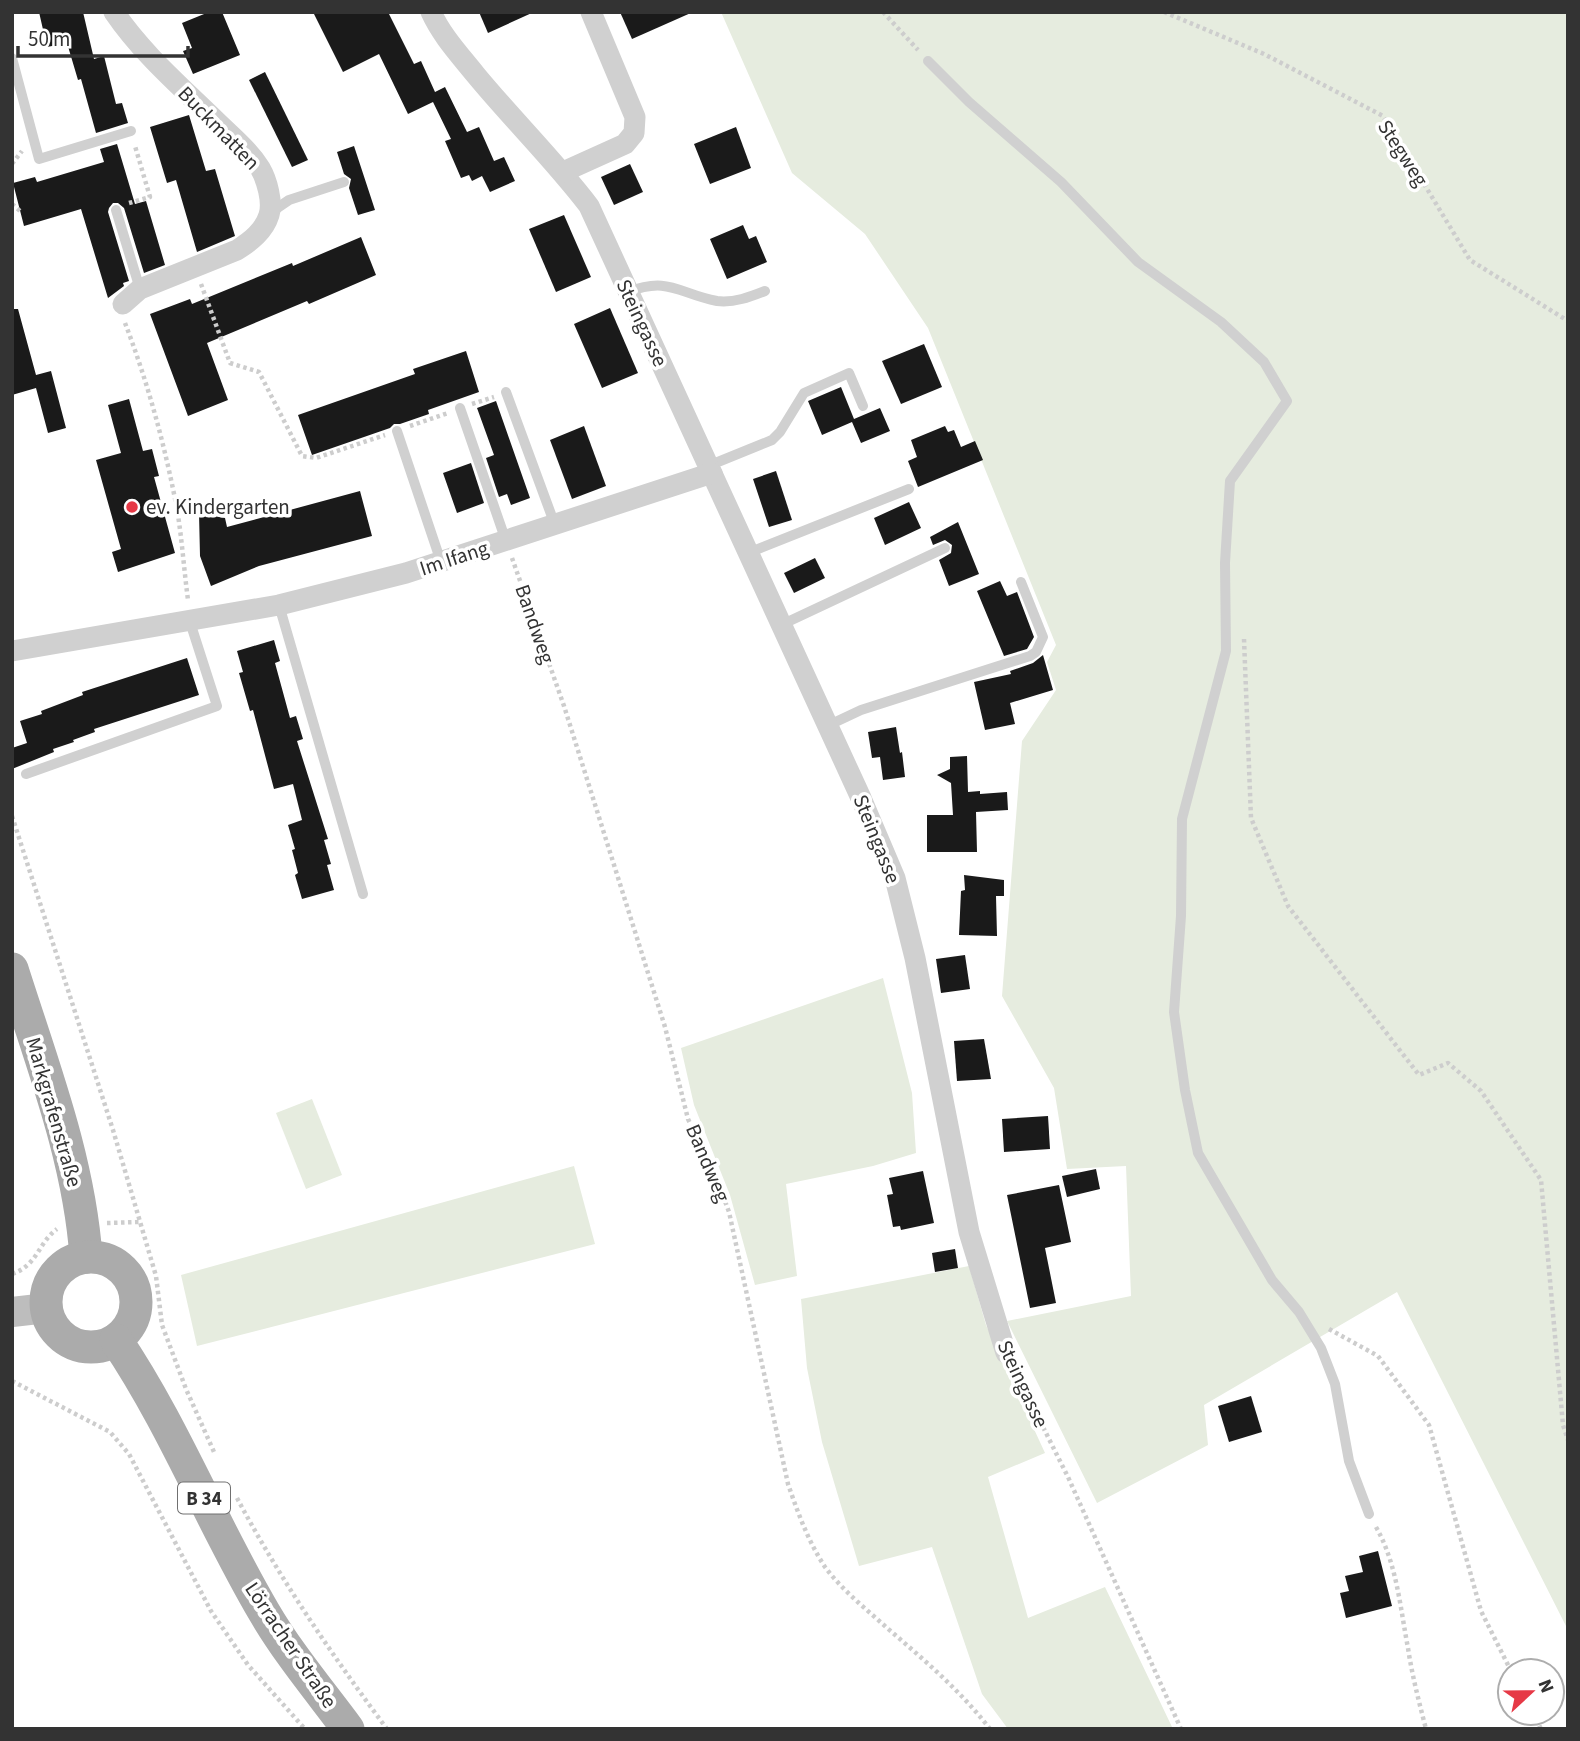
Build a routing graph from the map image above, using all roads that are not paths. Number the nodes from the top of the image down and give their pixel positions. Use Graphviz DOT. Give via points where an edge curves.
graph roads {
  1 [pos="114,12"];
  2 [pos="431,12"];
  3 [pos="591,12"];
  4 [pos="12,58"];
  5 [pos="928,61"];
  6 [pos="131,131"];
  7 [pos="563,172"];
  8 [pos="344,182"];
  9 [pos="116,210"];
  10 [pos="270,213"];
  11 [pos="140,289"];
  12 [pos="765,291"];
  13 [pos="628,292"];
  14 [pos="123,304"];
  15 [pos="506,392"];
  16 [pos="863,406"];
  17 [pos="460,408"];
  18 [pos="397,431"];
  19 [pos="710,469"];
  20 [pos="909,489"];
  21 [pos="555,525"];
  22 [pos="506,541"];
  23 [pos="945,548"];
  24 [pos="748,553"];
  25 [pos="441,562"];
  26 [pos="1021,582"];
  27 [pos="279,605"];
  28 [pos="190,622"];
  29 [pos="781,625"];
  30 [pos="12,651"];
  31 [pos="827,726"];
  32 [pos="26,774"];
  33 [pos="363,894"];
  34 [pos="12,969"];
  35 [pos="86,1257"];
  36 [pos="47,1308"];
  37 [pos="12,1312"];
  38 [pos="116,1340"];
  39 [pos="1006,1353"];
  40 [pos="1369,1514"];
  41 [pos="348,1729"];
  1 -- 10 [label="street, Buckmatten" via="143,51 247,150 262,170"];
  2 -- 7 [label="street, Steingasse" via="439,30 499,103"];
  3 -- 7 [label="street" via="635,117 635,133 625,144"];
  4 -- 6 [label="lane" via="40,159"];
  5 -- 40 [label="lane" via="1061,181 1138,262 1221,322 1264,362 1287,401 1230,481 1226,651 1182,819 1174,1012 1198,1153 1272,1280 1321,1348 1335,1384 1349,1461"];
  7 -- 13 [label="street, Steingasse" via="589,206"];
  8 -- 10 [label="lane" via="289,200"];
  9 -- 11 [label="lane"];
  10 -- 11 [label="street" via="252,240 237,250"];
  11 -- 14 [label="street"];
  12 -- 13 [label="lane" via="731,301 659,284"];
  13 -- 19 [label="street, Steingasse"];
  15 -- 21 [label="lane"];
  16 -- 19 [label="lane" via="849,373 804,393 772,440"];
  17 -- 22 [label="lane"];
  18 -- 25 [label="lane"];
  19 -- 21 [label="street, Im Ifang"];
  19 -- 24 [label="street, Steingasse"];
  20 -- 24 [label="lane"];
  21 -- 22 [label="street, Im Ifang"];
  22 -- 25 [label="street, Im Ifang"];
  23 -- 29 [label="lane"];
  24 -- 29 [label="street, Steingasse"];
  25 -- 27 [label="street, Im Ifang"];
  26 -- 31 [label="lane" via="1043,637 1036,652 861,710"];
  27 -- 28 [label="street, Im Ifang"];
  27 -- 33 [label="lane"];
  28 -- 30 [label="street, Im Ifang"];
  28 -- 32 [label="lane" via="217,706"];
  29 -- 31 [label="street, Steingasse"];
  31 -- 39 [label="street, Steingasse" via="895,878 969,1232"];
  34 -- 35 [label="main road, Markgrafenstraße" via="71,1160"];
  35 -- 36 [label="main road" via="66,1265 52,1280"];
  35 -- 38 [label="main road" via="112,1262 135,1293 132,1319"];
  36 -- 37 [label="street"];
  36 -- 38 [label="main road" via="55,1329 72,1343 94,1347"];
  38 -- 41 [label="main road, Lörracher Straße / B 34" via="178,1444 264,1612"];
}
